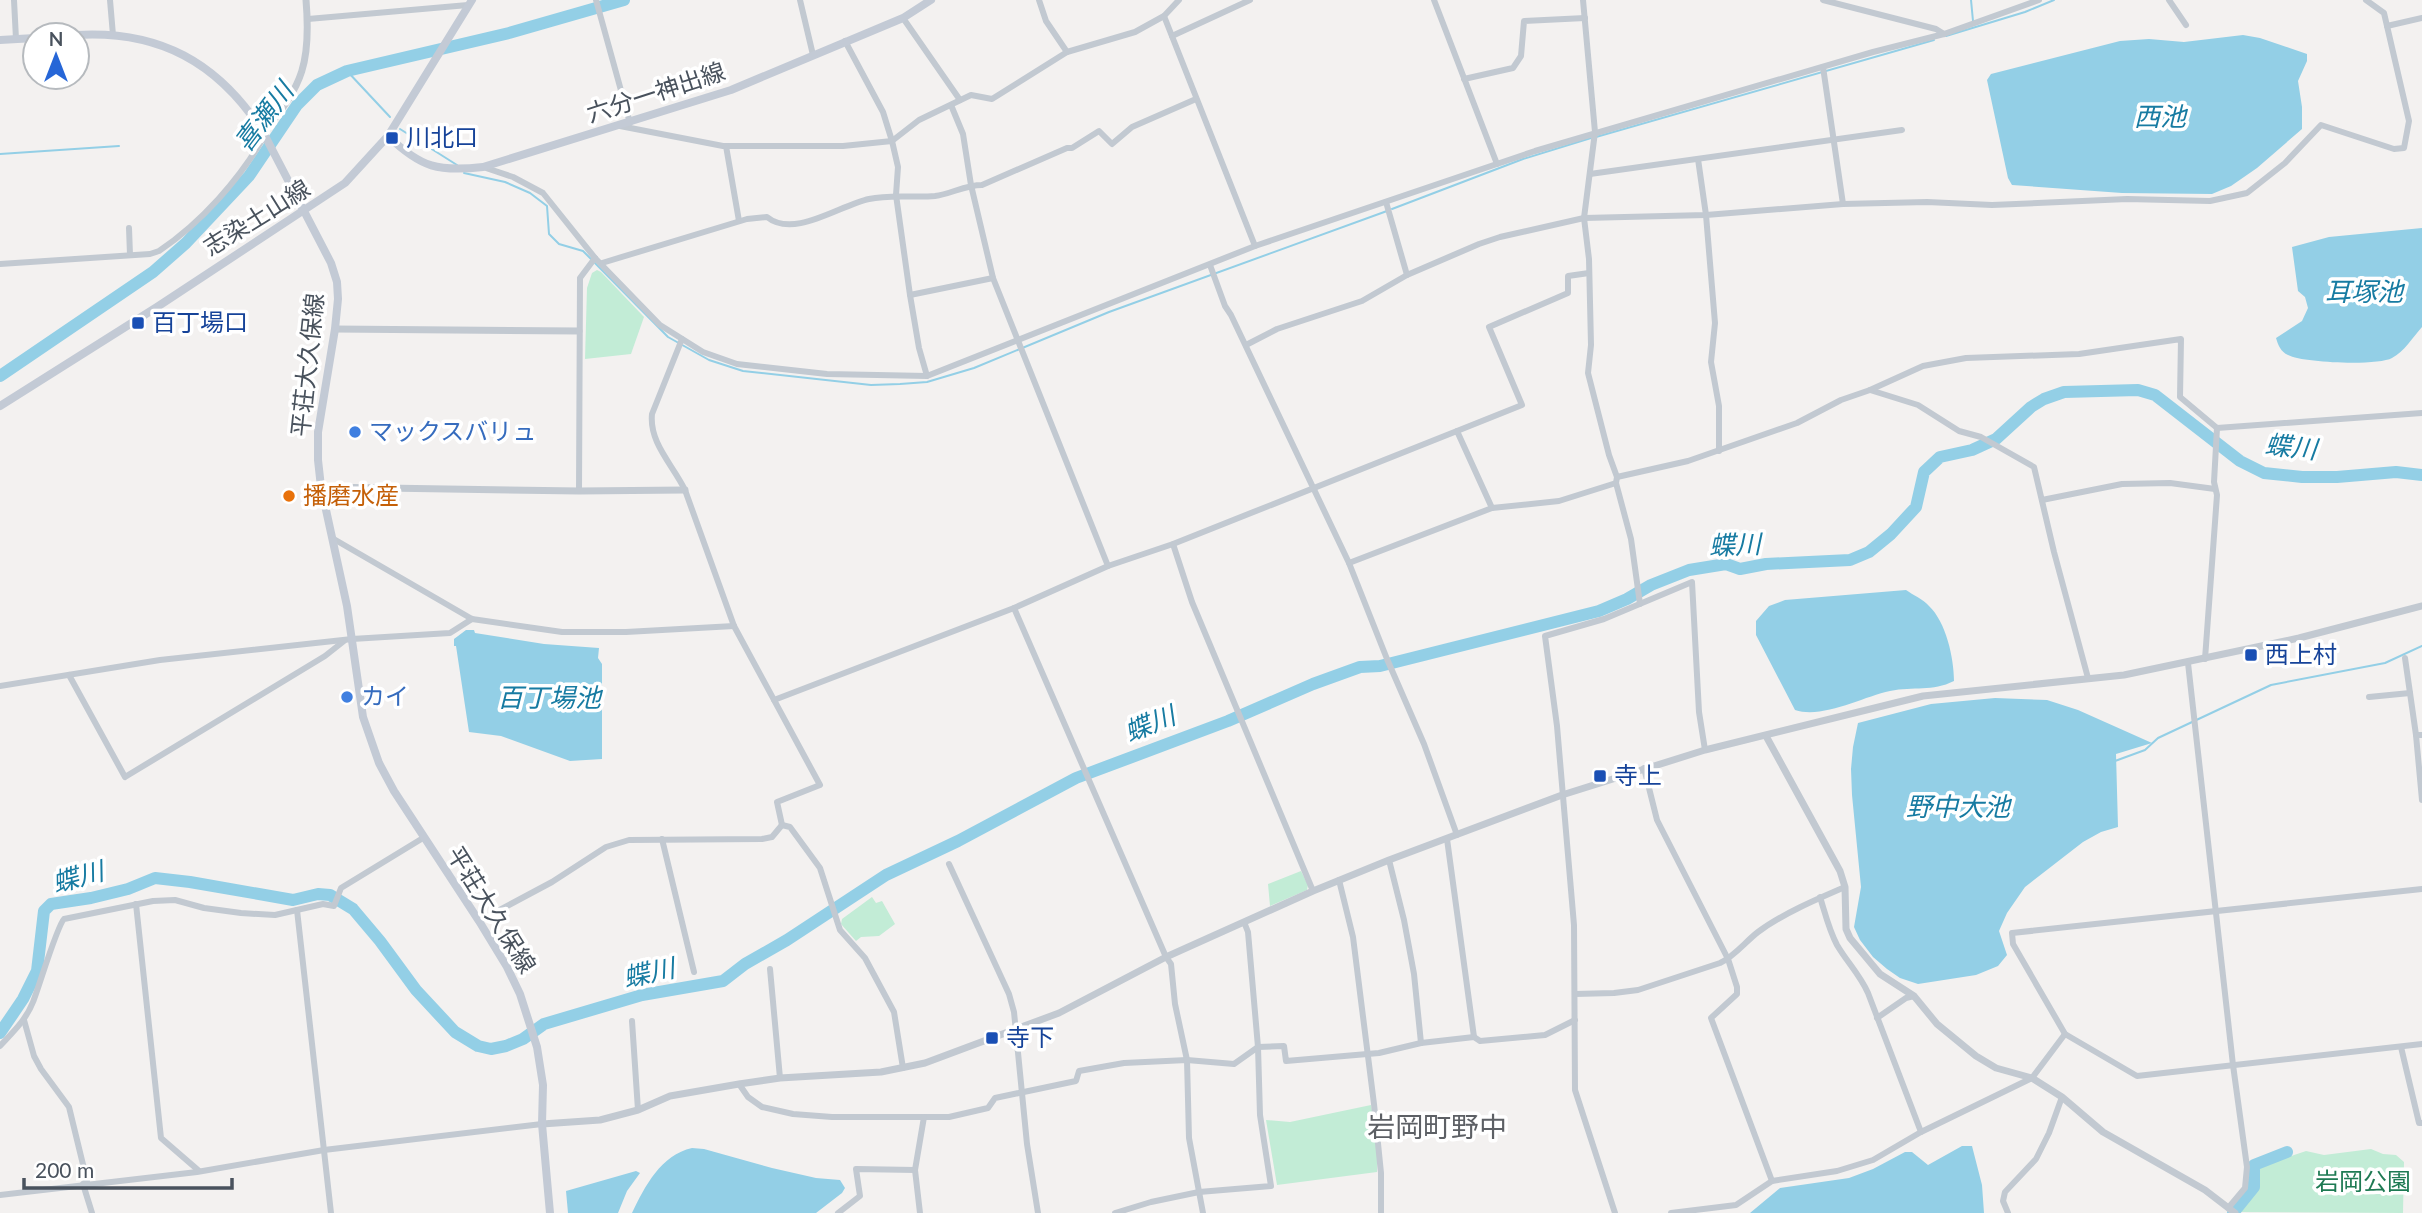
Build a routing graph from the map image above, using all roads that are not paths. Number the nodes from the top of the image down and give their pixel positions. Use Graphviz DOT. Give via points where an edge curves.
graph roads {
  1 [pos="14,0"];
  2 [pos="110,0"];
  3 [pos="306,0"];
  4 [pos="596,0"];
  5 [pos="800,0"];
  6 [pos="931,0"];
  7 [pos="1039,0"];
  8 [pos="1180,0"];
  9 [pos="1250,0"];
  10 [pos="1434,0"];
  11 [pos="1583,0"];
  12 [pos="1822,0"];
  13 [pos="2039,0"];
  14 [pos="2169,0"];
  15 [pos="2366,0"];
  16 [pos="470,2"];
  17 [pos="1164,16"];
  18 [pos="903,18"];
  19 [pos="1585,18"];
  20 [pos="2422,18"];
  21 [pos="308,19"];
  22 [pos="2186,25"];
  23 [pos="2387,26"];
  24 [pos="1944,34"];
  25 [pos="91,35"];
  26 [pos="113,35"];
  27 [pos="1172,36"];
  28 [pos="21,38"];
  29 [pos="16,39"];
  30 [pos="0,40"];
  31 [pos="845,41"];
  32 [pos="1068,52"];
  33 [pos="813,55"];
  34 [pos="1823,67"];
  35 [pos="1464,79"];
  36 [pos="1196,99"];
  37 [pos="960,100"];
  38 [pos="951,105"];
  39 [pos="630,123"];
  40 [pos="620,126"];
  41 [pos="1902,130"];
  42 [pos="1595,132"];
  43 [pos="265,135"];
  44 [pos="388,136"];
  45 [pos="1835,139"];
  46 [pos="892,141"];
  47 [pos="726,146"];
  48 [pos="1698,159"];
  49 [pos="1497,164"];
  50 [pos="483,167"];
  51 [pos="1590,174"];
  52 [pos="971,185"];
  53 [pos="897,195"];
  54 [pos="1387,202"];
  55 [pos="1843,204"];
  56 [pos="304,211"];
  57 [pos="1706,215"];
  58 [pos="1584,219"];
  59 [pos="738,221"];
  60 [pos="129,228"];
  61 [pos="1255,246"];
  62 [pos="130,255"];
  63 [pos="595,258"];
  64 [pos="602,263"];
  65 [pos="0,264"];
  66 [pos="1210,265"];
  67 [pos="1589,273"];
  68 [pos="1407,275"];
  69 [pos="993,278"];
  70 [pos="911,295"];
  71 [pos="335,329"];
  72 [pos="579,331"];
  73 [pos="682,339"];
  74 [pos="1018,340"];
  75 [pos="1246,345"];
  76 [pos="927,376"];
  77 [pos="1870,390"];
  78 [pos="0,405"];
  79 [pos="2422,413"];
  80 [pos="2217,428"];
  81 [pos="1457,430"];
  82 [pos="1719,452"];
  83 [pos="1617,480"];
  84 [pos="321,487"];
  85 [pos="1312,487"];
  86 [pos="2215,489"];
  87 [pos="685,490"];
  88 [pos="579,491"];
  89 [pos="2042,500"];
  90 [pos="1492,508"];
  91 [pos="332,538"];
  92 [pos="1173,544"];
  93 [pos="1349,563"];
  94 [pos="1108,566"];
  95 [pos="1640,604"];
  96 [pos="2422,606"];
  97 [pos="1014,608"];
  98 [pos="472,619"];
  99 [pos="734,626"];
  100 [pos="349,639"];
  101 [pos="2405,658"];
  102 [pos="2205,659"];
  103 [pos="2188,663"];
  104 [pos="69,675"];
  105 [pos="2088,678"];
  106 [pos="0,686"];
  107 [pos="2410,693"];
  108 [pos="2369,697"];
  109 [pos="774,700"];
  110 [pos="2419,735"];
  111 [pos="1766,736"];
  112 [pos="1705,750"];
  113 [pos="1644,768"];
  114 [pos="1562,795"];
  115 [pos="2422,800"];
  116 [pos="782,825"];
  117 [pos="1457,835"];
  118 [pos="424,838"];
  119 [pos="662,839"];
  120 [pos="1447,839"];
  121 [pos="1389,860"];
  122 [pos="949,864"];
  123 [pos="1339,880"];
  124 [pos="1845,887"];
  125 [pos="2422,889"];
  126 [pos="1313,891"];
  127 [pos="1820,897"];
  128 [pos="136,904"];
  129 [pos="297,910"];
  130 [pos="2215,912"];
  131 [pos="479,921"];
  132 [pos="1244,922"];
  133 [pos="1166,957"];
  134 [pos="1728,960"];
  135 [pos="770,968"];
  136 [pos="694,972"];
  137 [pos="1575,994"];
  138 [pos="1914,996"];
  139 [pos="1877,1018"];
  140 [pos="24,1020"];
  141 [pos="1575,1020"];
  142 [pos="632,1021"];
  143 [pos="1016,1031"];
  144 [pos="2065,1034"];
  145 [pos="1474,1037"];
  146 [pos="1421,1043"];
  147 [pos="2422,1044"];
  148 [pos="0,1046"];
  149 [pos="2401,1047"];
  150 [pos="1258,1048"];
  151 [pos="1367,1054"];
  152 [pos="1187,1060"];
  153 [pos="2233,1065"];
  154 [pos="903,1068"];
  155 [pos="780,1078"];
  156 [pos="2032,1079"];
  157 [pos="739,1084"];
  158 [pos="1022,1091"];
  159 [pos="2062,1097"];
  160 [pos="638,1110"];
  161 [pos="924,1117"];
  162 [pos="2422,1123"];
  163 [pos="541,1124"];
  164 [pos="1921,1132"];
  165 [pos="324,1150"];
  166 [pos="198,1170"];
  167 [pos="915,1170"];
  168 [pos="1772,1181"];
  169 [pos="83,1184"];
  170 [pos="1199,1192"];
  171 [pos="0,1195"];
  172 [pos="2232,1210"];
  173 [pos="92,1213"];
  174 [pos="331,1213"];
  175 [pos="550,1213"];
  176 [pos="838,1213"];
  177 [pos="920,1213"];
  178 [pos="1038,1213"];
  179 [pos="1115,1213"];
  180 [pos="1203,1213"];
  181 [pos="1381,1213"];
  182 [pos="1615,1213"];
  183 [pos="1671,1213"];
  184 [pos="2008,1213"];
  1 -- 29 [label="street"];
  2 -- 26 [label="street"];
  3 -- 21 [label="street"];
  4 -- 39 [label="street"];
  5 -- 33 [label="street"];
  6 -- 18 [label="main road, 六分一神出線"];
  7 -- 32 [label="street" via="1046,20"];
  8 -- 17 [label="street"];
  9 -- 27 [label="street"];
  10 -- 35 [label="street"];
  11 -- 19 [label="street"];
  12 -- 24 [label="street"];
  13 -- 24 [label="street"];
  14 -- 22 [label="street"];
  15 -- 23 [label="street" via="2385,13"];
  16 -- 21 [label="street"];
  16 -- 44 [label="main road, 志染土山線"];
  17 -- 27 [label="street"];
  17 -- 32 [label="street" via="1135,32"];
  18 -- 31 [label="main road, 六分一神出線"];
  18 -- 37 [label="street"];
  19 -- 35 [label="street" via="1524,20 1521,56 1513,68"];
  19 -- 42 [label="street"];
  20 -- 23 [label="street"];
  21 -- 43 [label="street" via="306,56 297,87"];
  23 -- 55 [label="street" via="2409,121 2404,148 2394,149 2322,125 2286,163 2247,193 2210,201"];
  24 -- 34 [label="street"];
  25 -- 26 [label="main road, 平荘大久保線"];
  26 -- 43 [label="main road, 平荘大久保線" via="153,41 209,71 244,104"];
  27 -- 36 [label="street"];
  28 -- 29 [label="main road"];
  29 -- 30 [label="main road"];
  31 -- 33 [label="main road, 六分一神出線"];
  31 -- 46 [label="street" via="883,112"];
  32 -- 37 [label="street" via="992,99 971,95"];
  33 -- 39 [label="main road, 六分一神出線" via="731,90"];
  34 -- 42 [label="street"];
  34 -- 45 [label="street"];
  35 -- 49 [label="street"];
  36 -- 52 [label="street" via="1132,127 1112,144 1099,131 1072,148 982,185"];
  36 -- 61 [label="street"];
  37 -- 38 [label="street"];
  38 -- 46 [label="street" via="919,120"];
  38 -- 52 [label="street" via="963,134"];
  39 -- 40 [label="main road, 六分一神出線"];
  40 -- 47 [label="street"];
  40 -- 50 [label="main road, 六分一神出線"];
  41 -- 45 [label="street"];
  42 -- 49 [label="street"];
  42 -- 51 [label="street"];
  43 -- 56 [label="main road, 平荘大久保線"];
  43 -- 62 [label="street" via="255,154 197,219 159,251"];
  44 -- 50 [label="main road, 六分一神出線" via="430,166"];
  44 -- 56 [label="main road, 志染土山線" via="345,183"];
  45 -- 48 [label="street"];
  45 -- 55 [label="street"];
  46 -- 47 [label="street" via="843,146"];
  46 -- 53 [label="street" via="898,167"];
  47 -- 59 [label="street"];
  48 -- 51 [label="street"];
  48 -- 57 [label="street"];
  49 -- 54 [label="street"];
  50 -- 63 [label="street" via="543,193"];
  51 -- 58 [label="street"];
  52 -- 53 [label="street" via="933,196"];
  52 -- 69 [label="street"];
  53 -- 59 [label="street" via="867,199 791,225 775,224 766,217"];
  53 -- 70 [label="street"];
  54 -- 61 [label="street"];
  54 -- 68 [label="street"];
  55 -- 57 [label="street"];
  56 -- 71 [label="main road, 平荘大久保線" via="337,282"];
  56 -- 78 [label="main road, 志染土山線"];
  57 -- 58 [label="street"];
  57 -- 82 [label="street"];
  58 -- 67 [label="street"];
  58 -- 68 [label="street" via="1500,237"];
  59 -- 64 [label="street"];
  60 -- 62 [label="street"];
  61 -- 66 [label="street"];
  62 -- 65 [label="street"];
  63 -- 64 [label="street"];
  63 -- 72 [label="street" via="580,278"];
  64 -- 73 [label="street" via="660,325"];
  66 -- 74 [label="street"];
  66 -- 75 [label="street" via="1224,306"];
  67 -- 81 [label="street" via="1569,276 1569,293 1489,327 1522,405"];
  67 -- 83 [label="street" via="1588,373"];
  68 -- 75 [label="street" via="1362,301"];
  69 -- 70 [label="street"];
  69 -- 74 [label="street"];
  70 -- 76 [label="street"];
  71 -- 72 [label="street"];
  71 -- 84 [label="main road, 平荘大久保線" via="318,432"];
  72 -- 88 [label="street"];
  73 -- 76 [label="street" via="737,364 827,374"];
  73 -- 87 [label="street" via="651,425"];
  74 -- 76 [label="street"];
  74 -- 94 [label="street"];
  75 -- 85 [label="street"];
  77 -- 80 [label="street" via="1923,366 1966,358 2079,354 2181,340 2180,397"];
  77 -- 82 [label="street"];
  77 -- 89 [label="street" via="1918,404 1959,431 2013,453 2034,467"];
  79 -- 80 [label="street"];
  80 -- 86 [label="street"];
  81 -- 85 [label="street"];
  81 -- 90 [label="street"];
  82 -- 83 [label="street"];
  83 -- 90 [label="street" via="1559,500"];
  83 -- 95 [label="street"];
  84 -- 88 [label="street"];
  84 -- 91 [label="main road, 平荘大久保線"];
  85 -- 92 [label="street"];
  85 -- 93 [label="street"];
  86 -- 89 [label="street" via="2170,483 2122,484"];
  86 -- 102 [label="street"];
  87 -- 88 [label="street"];
  87 -- 99 [label="street"];
  89 -- 105 [label="street"];
  90 -- 93 [label="street"];
  91 -- 98 [label="street"];
  91 -- 100 [label="main road, 平荘大久保線"];
  92 -- 94 [label="street"];
  92 -- 126 [label="street" via="1192,602"];
  93 -- 117 [label="street"];
  94 -- 97 [label="street"];
  95 -- 112 [label="street" via="1692,582"];
  95 -- 114 [label="street" via="1545,636"];
  96 -- 102 [label="street"];
  97 -- 109 [label="street"];
  97 -- 133 [label="street"];
  98 -- 99 [label="street" via="562,632"];
  98 -- 100 [label="street" via="450,634"];
  99 -- 109 [label="street"];
  100 -- 104 [label="street"];
  100 -- 104 [label="street" via="125,777"];
  100 -- 118 [label="main road, 平荘大久保線" via="363,717 379,763"];
  101 -- 107 [label="street"];
  102 -- 103 [label="street"];
  103 -- 105 [label="street"];
  103 -- 130 [label="street"];
  104 -- 106 [label="street"];
  105 -- 111 [label="street" via="1923,696"];
  107 -- 108 [label="street"];
  107 -- 110 [label="street"];
  109 -- 116 [label="street" via="820,785 777,802"];
  110 -- 115 [label="street"];
  111 -- 112 [label="street"];
  111 -- 124 [label="street"];
  112 -- 113 [label="street"];
  113 -- 114 [label="street"];
  113 -- 134 [label="street" via="1657,820"];
  114 -- 117 [label="street"];
  114 -- 137 [label="street" via="1574,925"];
  116 -- 119 [label="street" via="772,837 762,839"];
  116 -- 154 [label="street" via="790,827 820,868 840,930 877,977 894,1012"];
  117 -- 120 [label="street"];
  118 -- 129 [label="street" via="341,888 334,906"];
  118 -- 131 [label="main road, 平荘大久保線"];
  119 -- 131 [label="street" via="629,840 606,847"];
  119 -- 136 [label="street"];
  120 -- 121 [label="street"];
  120 -- 145 [label="street"];
  121 -- 123 [label="street"];
  121 -- 146 [label="street" via="1414,974"];
  122 -- 143 [label="street" via="1009,994"];
  123 -- 126 [label="street"];
  123 -- 151 [label="street" via="1353,937"];
  124 -- 127 [label="street"];
  124 -- 138 [label="street" via="1850,938 1880,974"];
  125 -- 130 [label="street"];
  126 -- 132 [label="street"];
  127 -- 134 [label="street" via="1760,931"];
  127 -- 139 [label="street" via="1832,935 1861,977"];
  128 -- 129 [label="street" via="175,900 204,908 275,915"];
  128 -- 140 [label="street" via="60,923"];
  128 -- 166 [label="street" via="161,1138"];
  129 -- 165 [label="street"];
  130 -- 144 [label="street" via="2012,933 2013,944"];
  130 -- 153 [label="street"];
  131 -- 163 [label="main road, 平荘大久保線" via="512,976 535,1042 543,1084"];
  132 -- 133 [label="street"];
  132 -- 150 [label="street"];
  133 -- 143 [label="street"];
  133 -- 152 [label="street" via="1171,964"];
  134 -- 137 [label="street" via="1638,990"];
  134 -- 168 [label="street" via="1737,994 1711,1018"];
  135 -- 155 [label="street"];
  137 -- 141 [label="street"];
  138 -- 139 [label="street"];
  138 -- 156 [label="street" via="1937,1024 1976,1056 1996,1068"];
  139 -- 164 [label="street"];
  140 -- 148 [label="street"];
  140 -- 169 [label="street" via="40,1069 73,1118 87,1181"];
  141 -- 145 [label="street" via="1545,1035 1480,1041"];
  141 -- 182 [label="street" via="1575,1090"];
  142 -- 160 [label="street"];
  143 -- 154 [label="street"];
  143 -- 158 [label="street"];
  144 -- 153 [label="street" via="2137,1076"];
  144 -- 156 [label="street"];
  145 -- 146 [label="street"];
  146 -- 151 [label="street"];
  147 -- 149 [label="street"];
  149 -- 153 [label="street"];
  149 -- 162 [label="street"];
  150 -- 151 [label="street" via="1284,1046 1286,1060"];
  150 -- 152 [label="street" via="1234,1064"];
  150 -- 170 [label="street" via="1260,1115 1272,1186"];
  151 -- 181 [label="street" via="1381,1172"];
  152 -- 158 [label="street" via="1100,1067 1079,1071 1076,1082"];
  152 -- 170 [label="street" via="1189,1138"];
  153 -- 172 [label="street" via="2247,1167 2245,1188"];
  154 -- 155 [label="street"];
  155 -- 157 [label="street"];
  156 -- 159 [label="street"];
  156 -- 164 [label="street"];
  157 -- 160 [label="street" via="670,1096"];
  157 -- 161 [label="street" via="762,1107 793,1114"];
  158 -- 161 [label="street" via="995,1098 988,1108 950,1117"];
  158 -- 178 [label="street"];
  159 -- 172 [label="street" via="2103,1132"];
  159 -- 184 [label="street" via="2036,1159 2005,1192"];
  160 -- 163 [label="street" via="600,1120"];
  161 -- 167 [label="street"];
  163 -- 165 [label="street"];
  163 -- 175 [label="main road, 平荘大久保線"];
  164 -- 168 [label="street" via="1873,1160"];
  165 -- 166 [label="street"];
  165 -- 174 [label="street"];
  166 -- 169 [label="street"];
  167 -- 176 [label="street" via="856,1169 860,1196"];
  167 -- 177 [label="street"];
  168 -- 183 [label="street" via="1736,1205"];
  169 -- 171 [label="street"];
  169 -- 173 [label="street"];
  170 -- 179 [label="street"];
  170 -- 180 [label="street"];
}
